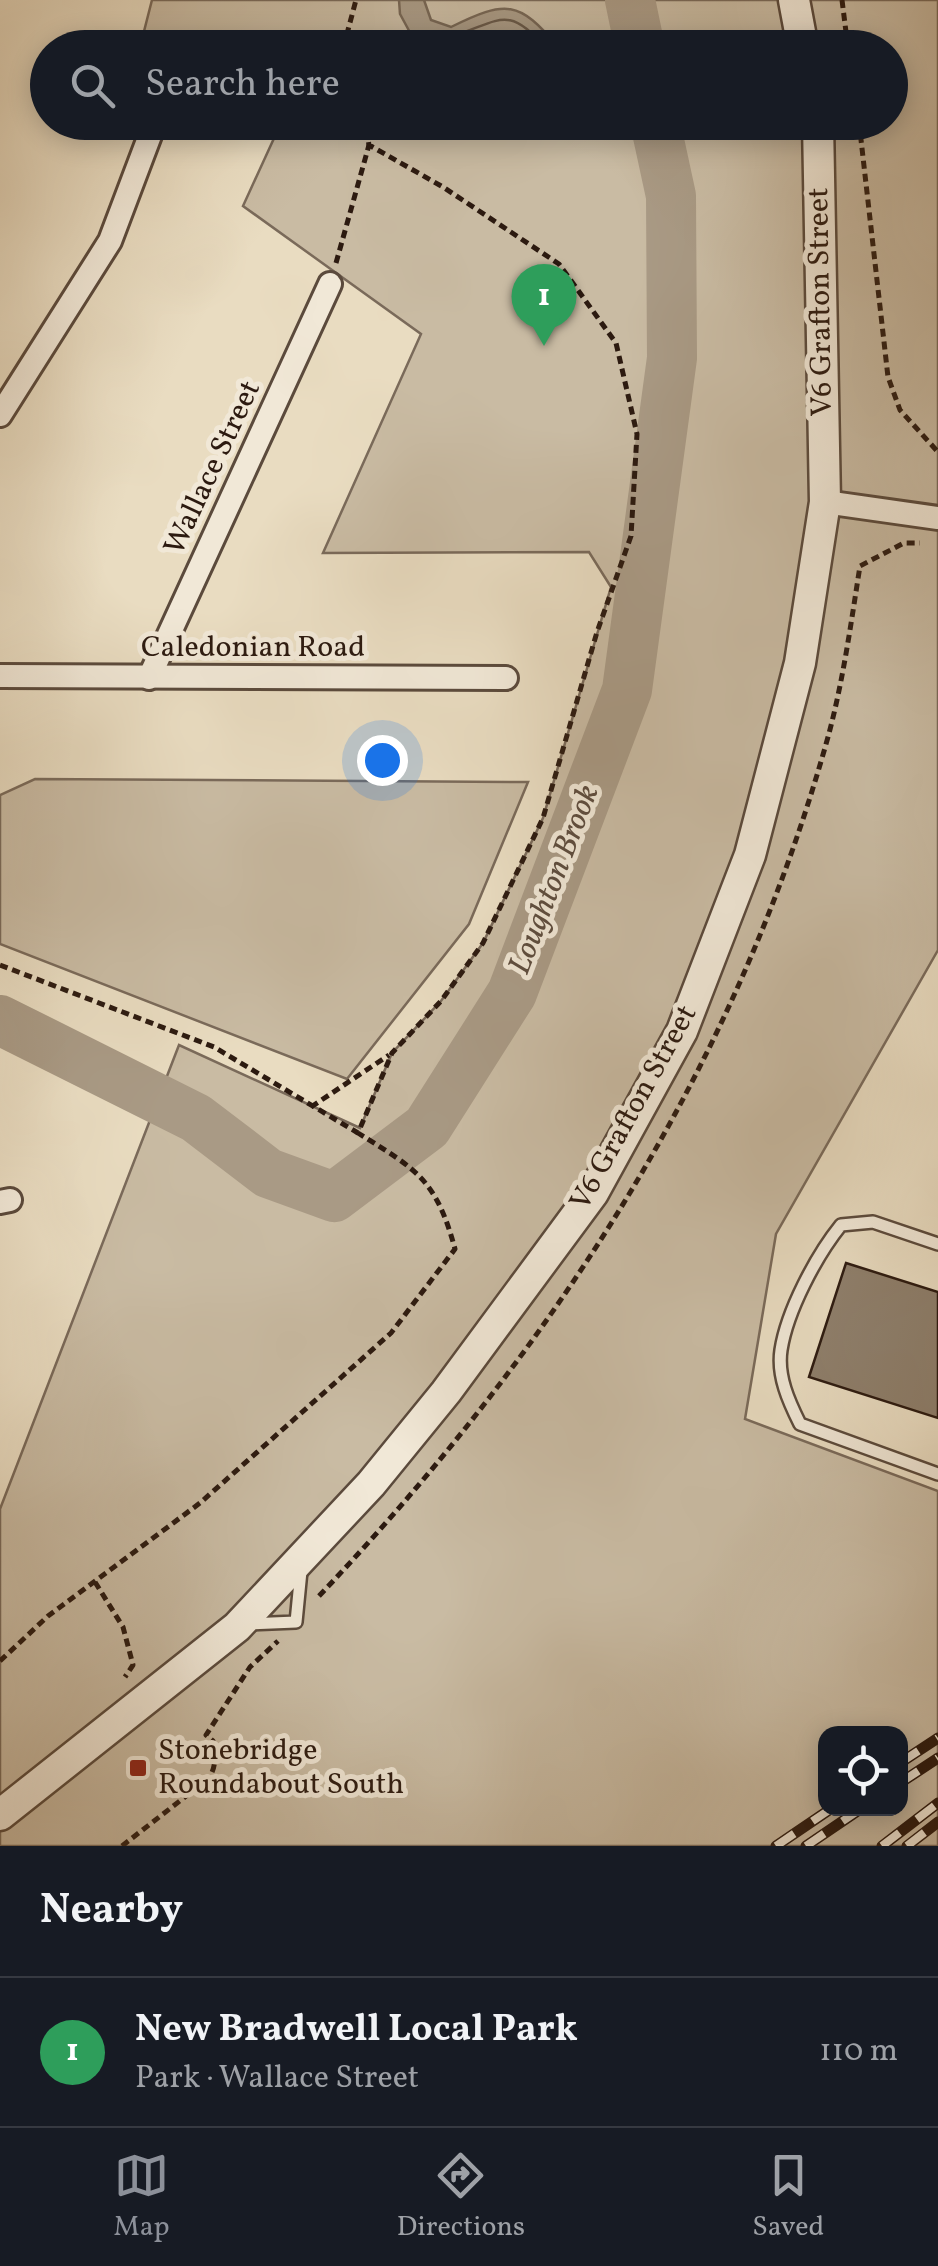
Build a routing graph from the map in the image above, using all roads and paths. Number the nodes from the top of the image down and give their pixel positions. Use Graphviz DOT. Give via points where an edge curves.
graph roads {
  1 [pos="356,0"];
  2 [pos="794,0"];
  3 [pos="842,0"];
  4 [pos="348,30"];
  5 [pos="800,30"];
  6 [pos="846,30"];
  7 [pos="149,140"];
  8 [pos="368,140"];
  9 [pos="818,140"];
  10 [pos="860,140"];
  11 [pos="369,145"];
  12 [pos="330,284"];
  13 [pos="0,415"];
  14 [pos="938,452"];
  15 [pos="825,502"];
  16 [pos="938,518"];
  17 [pos="0,676"];
  18 [pos="150,678"];
  19 [pos="506,678"];
  20 [pos="0,965"];
  21 [pos="392,1053"];
  22 [pos="309,1108"];
  23 [pos="358,1133"];
  24 [pos="938,1244"];
  25 [pos="938,1474"];
  26 [pos="94,1582"];
  27 [pos="0,1662"];
  28 [pos="116,1692"];
  29 [pos="0,1816"];
  1 -- 4 [label="path"];
  2 -- 5 [label="street"];
  3 -- 6 [label="path"];
  7 -- 13 [label="street" via="110,241"];
  8 -- 11 [label="path"];
  9 -- 15 [label="street, V6 Grafton Street"];
  10 -- 14 [label="path" via="888,378 900,410"];
  11 -- 12 [label="path"];
  11 -- 21 [label="path" via="559,264 616,343 638,434 630,536 543,818 483,943"];
  12 -- 18 [label="street, Wallace Street"];
  15 -- 16 [label="street"];
  15 -- 29 [label="street, V6 Grafton Street" via="800,662 750,854 682,1031 593,1192 371,1484 237,1626"];
  17 -- 18 [label="street, Caledonian Road"];
  18 -- 19 [label="street, Caledonian Road"];
  20 -- 22 [label="path" via="214,1047"];
  21 -- 22 [label="path"];
  21 -- 23 [label="path"];
  22 -- 23 [label="path"];
  23 -- 26 [label="path" via="425,1178 455,1249 391,1333 200,1504"];
  24 -- 25 [label="lane" via="872,1222 841,1226 817,1254 780,1351 785,1396 800,1424"];
  26 -- 27 [label="path"];
  26 -- 28 [label="path" via="123,1627 133,1665"];
}
